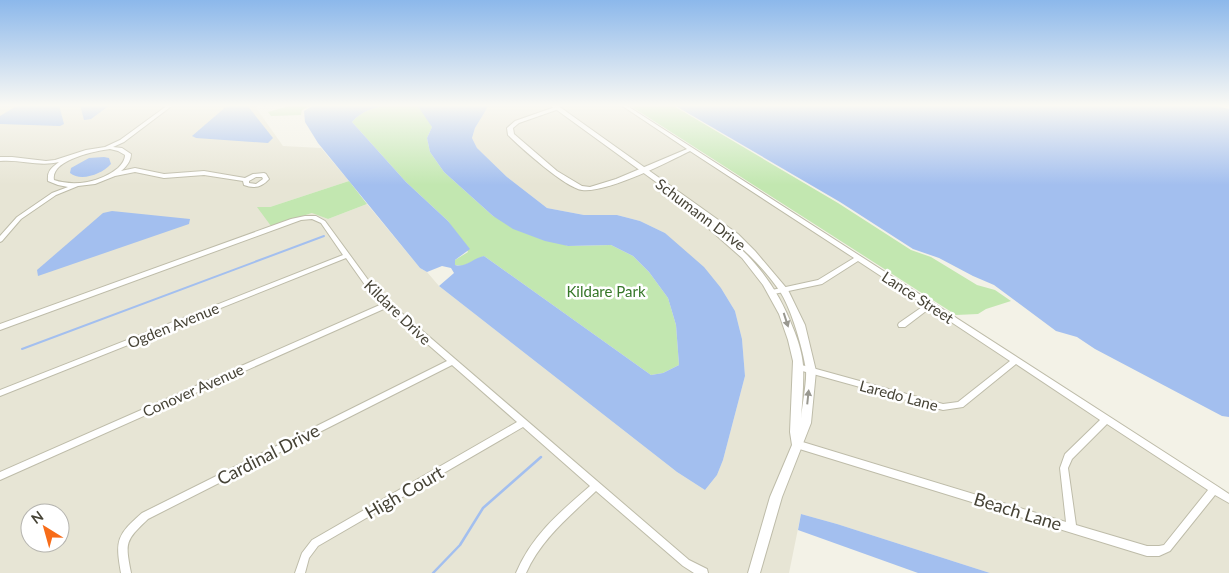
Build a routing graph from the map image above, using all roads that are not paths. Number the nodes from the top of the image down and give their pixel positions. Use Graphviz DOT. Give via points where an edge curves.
graph roads {
  1 [pos="135,132"];
  2 [pos="511,132"];
  3 [pos="585,132"];
  4 [pos="664,132"];
  5 [pos="122,141"];
  6 [pos="105,148"];
  7 [pos="691,149"];
  8 [pos="120,150"];
  9 [pos="70,157"];
  10 [pos="0,159"];
  11 [pos="45,163"];
  12 [pos="126,163"];
  13 [pos="53,169"];
  14 [pos="135,170"];
  15 [pos="640,171"];
  16 [pos="113,174"];
  17 [pos="246,180"];
  18 [pos="57,184"];
  19 [pos="76,185"];
  20 [pos="54,194"];
  21 [pos="0,240"];
  22 [pos="346,256"];
  23 [pos="859,258"];
  24 [pos="784,290"];
  25 [pos="774,292"];
  26 [pos="387,305"];
  27 [pos="930,305"];
  28 [pos="902,325"];
  29 [pos="0,327"];
  30 [pos="1016,360"];
  31 [pos="452,362"];
  32 [pos="798,366"];
  33 [pos="811,370"];
  34 [pos="0,393"];
  35 [pos="1106,419"];
  36 [pos="523,423"];
  37 [pos="796,444"];
  38 [pos="0,476"];
  39 [pos="596,486"];
  40 [pos="1214,489"];
  41 [pos="1229,499"];
  42 [pos="1072,528"];
  43 [pos="126,573"];
  44 [pos="300,573"];
  45 [pos="521,573"];
  46 [pos="703,573"];
  47 [pos="754,573"];
  1 -- 5 [label="street"];
  2 -- 15 [label="street" via="571,183 583,189 600,187"];
  3 -- 15 [label="street, Schumann Drive"];
  4 -- 7 [label="street, Lance Street"];
  5 -- 6 [label="street"];
  5 -- 8 [label="street"];
  6 -- 8 [label="street"];
  6 -- 9 [label="street"];
  7 -- 15 [label="street"];
  7 -- 23 [label="street, Lance Street"];
  8 -- 12 [label="street" via="128,154"];
  9 -- 11 [label="street"];
  9 -- 13 [label="street"];
  10 -- 11 [label="street"];
  11 -- 13 [label="street"];
  12 -- 14 [label="street"];
  12 -- 16 [label="street"];
  13 -- 18 [label="street" via="51,181"];
  14 -- 16 [label="street"];
  14 -- 17 [label="street" via="164,176 204,174"];
  15 -- 24 [label="street, Schumann Drive" via="735,236"];
  15 -- 25 [label="street, Schumann Drive" via="729,240 760,272"];
  16 -- 19 [label="street"];
  18 -- 19 [label="street"];
  18 -- 20 [label="street"];
  19 -- 20 [label="street"];
  20 -- 21 [label="street" via="19,218"];
  22 -- 26 [label="street, Kildare Drive"];
  22 -- 29 [label="street, Kildare Drive" via="322,221 302,218"];
  22 -- 34 [label="street, Ogden Avenue"];
  23 -- 24 [label="street" via="820,282"];
  23 -- 27 [label="street, Lance Street"];
  24 -- 25 [label="street"];
  24 -- 33 [label="street, Schumann Drive" via="800,326"];
  25 -- 32 [label="street, Schumann Drive, one-way" via="784,313"];
  26 -- 31 [label="street, Kildare Drive"];
  26 -- 38 [label="street, Conover Avenue"];
  27 -- 28 [label="street"];
  27 -- 30 [label="street, Lance Street"];
  30 -- 33 [label="street, Laredo Lane" via="960,405 943,407"];
  30 -- 35 [label="street, Lance Street"];
  31 -- 36 [label="street, Kildare Drive"];
  31 -- 43 [label="street, Cardinal Drive" via="145,516 127,533 121,548"];
  32 -- 33 [label="street, Laredo Lane"];
  32 -- 37 [label="street, Schumann Drive" via="794,422"];
  37 -- 33 [label="street, Schumann Drive, one-way" via="806,423"];
  35 -- 40 [label="street, Lance Street"];
  35 -- 42 [label="street" via="1068,457 1064,468"];
  36 -- 39 [label="street, Kildare Drive"];
  36 -- 44 [label="street, High Court" via="315,544 305,556"];
  37 -- 42 [label="street, Beach Lane"];
  37 -- 47 [label="street, Schumann Drive" via="776,496"];
  39 -- 45 [label="street" via="543,536"];
  39 -- 46 [label="street, Kildare Drive" via="686,563"];
  40 -- 41 [label="street, Lance Street"];
  40 -- 42 [label="street, Beach Lane" via="1167,548 1159,551 1147,551"];
}
